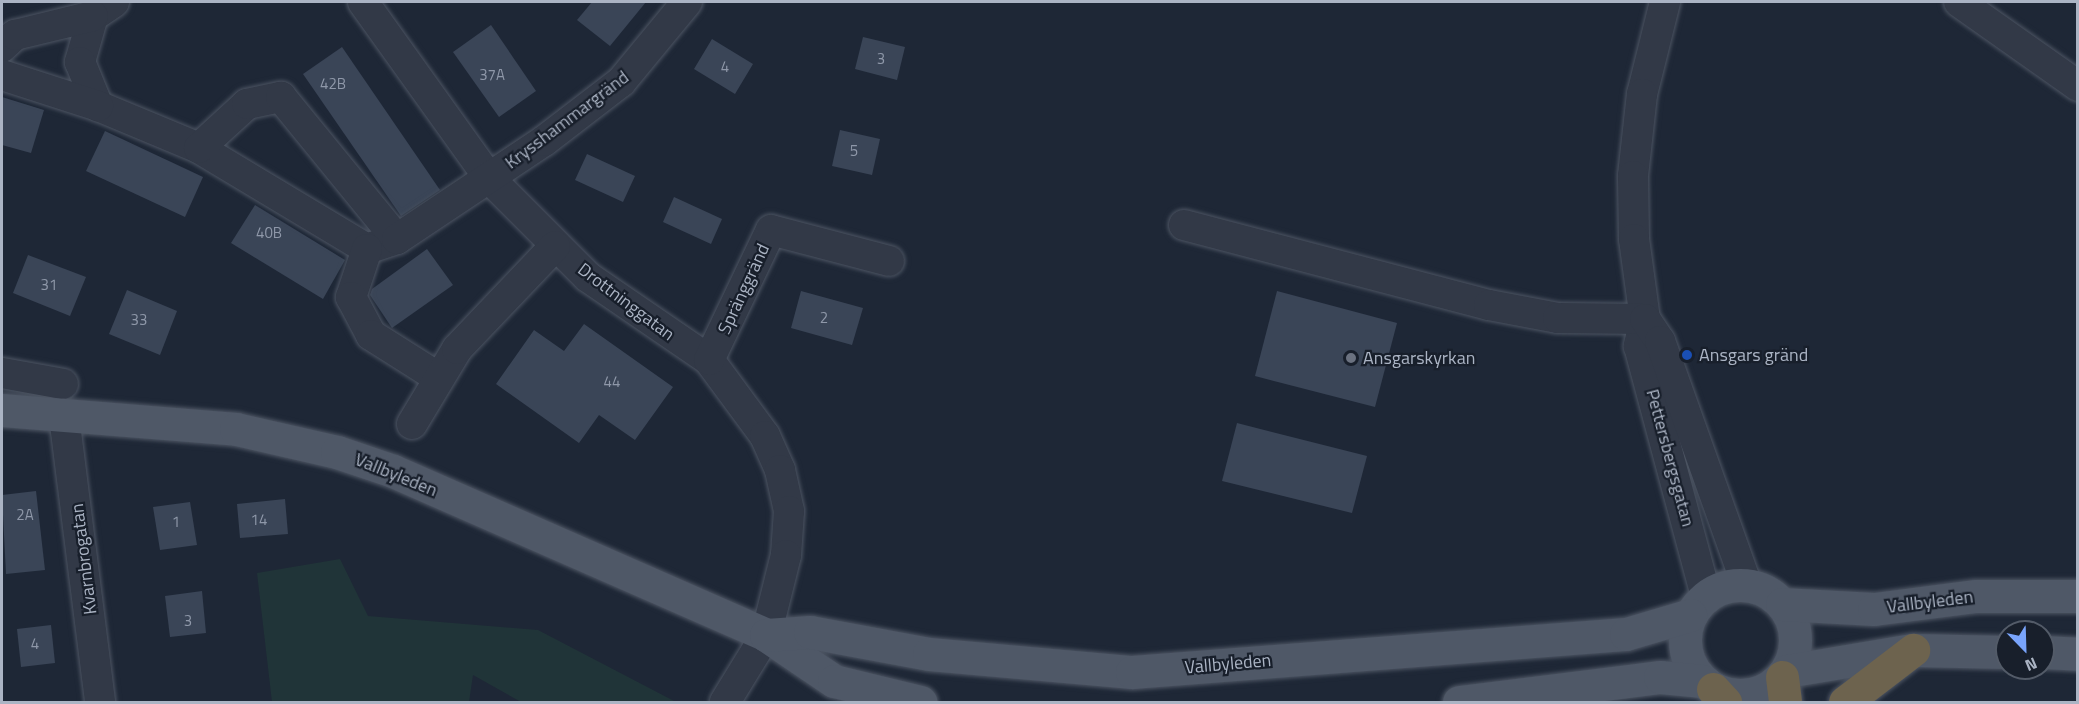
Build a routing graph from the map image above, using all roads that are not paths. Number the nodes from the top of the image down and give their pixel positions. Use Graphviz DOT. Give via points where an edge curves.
graph roads {
  1 [pos="363,2"];
  2 [pos="687,2"];
  3 [pos="1665,2"];
  4 [pos="1959,2"];
  5 [pos="103,9"];
  6 [pos="2,47"];
  7 [pos="2,75"];
  8 [pos="2078,86"];
  9 [pos="98,106"];
  10 [pos="199,148"];
  11 [pos="489,178"];
  12 [pos="1184,225"];
  13 [pos="397,239"];
  14 [pos="555,246"];
  15 [pos="368,249"];
  16 [pos="889,261"];
  17 [pos="1645,319"];
  18 [pos="709,360"];
  19 [pos="2,373"];
  20 [pos="440,378"];
  21 [pos="63,384"];
  22 [pos="2,410"];
  23 [pos="64,416"];
  24 [pos="412,424"];
  25 [pos="1747,585"];
  26 [pos="2078,596"];
  27 [pos="1782,604"];
  28 [pos="1698,605"];
  29 [pos="766,635"];
  30 [pos="1913,650"];
  31 [pos="1995,652"];
  32 [pos="2055,653"];
  33 [pos="2078,654"];
  34 [pos="1785,684"];
  35 [pos="1713,691"];
  36 [pos="100,702"];
  37 [pos="725,702"];
  38 [pos="920,702"];
  39 [pos="1459,702"];
  40 [pos="1845,702"];
  1 -- 11 [label="street, Drottninggatan"];
  2 -- 11 [label="street, Krysshammargränd" via="621,82"];
  3 -- 17 [label="street, Pettersbergsgatan" via="1642,94 1633,176 1634,238"];
  4 -- 8 [label="street"];
  5 -- 6 [label="street" via="15,35"];
  5 -- 9 [label="street" via="80,62"];
  7 -- 9 [label="street"];
  9 -- 10 [label="street"];
  10 -- 13 [label="street" via="247,104 281,97"];
  10 -- 15 [label="street"];
  11 -- 13 [label="street, Krysshammargränd"];
  11 -- 14 [label="street, Drottninggatan"];
  12 -- 17 [label="street" via="1489,305 1558,318"];
  13 -- 15 [label="street, Krysshammargränd"];
  14 -- 18 [label="street, Drottninggatan" via="588,277"];
  14 -- 20 [label="street" via="494,306"];
  15 -- 20 [label="street" via="351,297 371,334"];
  16 -- 18 [label="street, Spränggränd" via="771,230"];
  17 -- 25 [label="street, Pettersbergsgatan" via="1660,341"];
  17 -- 28 [label="street, Pettersbergsgatan" via="1640,346"];
  18 -- 29 [label="street, Drottninggatan" via="765,436 780,470 789,511 779,597"];
  19 -- 21 [label="street"];
  20 -- 24 [label="street"];
  22 -- 23 [label="main road, Vallbyleden"];
  23 -- 29 [label="main road, Vallbyleden" via="236,429 337,452 393,471"];
  23 -- 36 [label="street, Kvarnbrogatan"];
  25 -- 27 [label="main road"];
  25 -- 28 [label="main road"];
  26 -- 27 [label="main road, Vallbyleden" via="1976,596 1874,609"];
  27 -- 34 [label="main road" via="1795,635"];
  28 -- 29 [label="main road, Vallbyleden" via="1626,634 1132,672 929,654 810,632"];
  28 -- 35 [label="main road" via="1686,647"];
  29 -- 37 [label="street, Drottninggatan"];
  29 -- 38 [label="main road, Vallbyleden" via="834,681"];
  30 -- 31 [label="main road"];
  30 -- 34 [label="main road" via="1820,662"];
  30 -- 40 [label="highway"];
  32 -- 33 [label="main road"];
  34 -- 35 [label="main road" via="1750,695"];
  35 -- 39 [label="main road" via="1660,677"];
}
